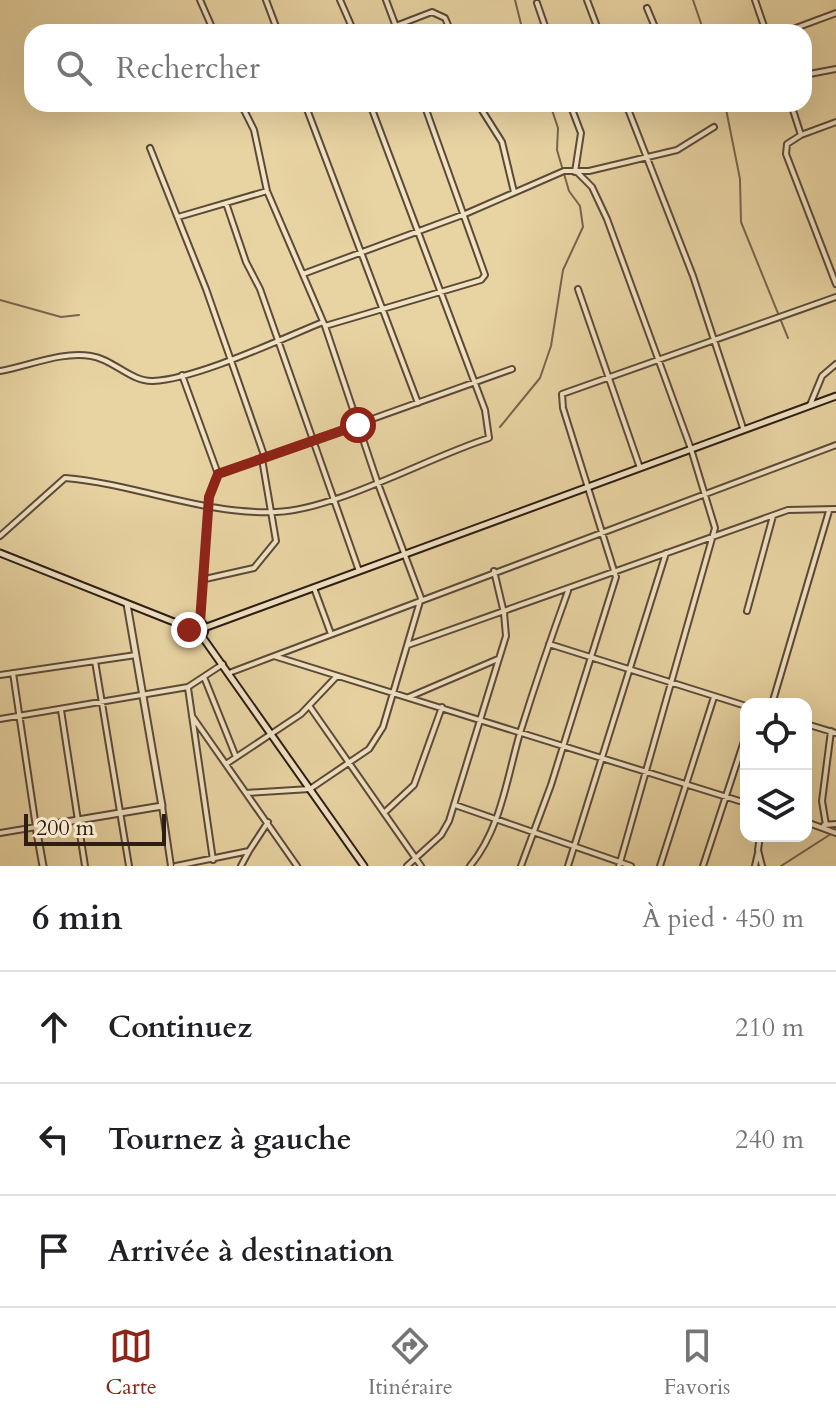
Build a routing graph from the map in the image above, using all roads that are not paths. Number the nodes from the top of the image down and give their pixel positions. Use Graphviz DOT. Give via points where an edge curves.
graph roads {
  1 [pos="200,0"];
  2 [pos="266,0"];
  3 [pos="340,0"];
  4 [pos="386,0"];
  5 [pos="587,0"];
  6 [pos="755,0"];
  7 [pos="537,3"];
  8 [pos="647,8"];
  9 [pos="836,13"];
  10 [pos="210,24"];
  11 [pos="275,24"];
  12 [pos="350,24"];
  13 [pos="395,24"];
  14 [pos="403,24"];
  15 [pos="446,24"];
  16 [pos="544,24"];
  17 [pos="596,24"];
  18 [pos="654,24"];
  19 [pos="763,24"];
  20 [pos="806,24"];
  21 [pos="836,69"];
  22 [pos="812,74"];
  23 [pos="245,112"];
  24 [pos="308,112"];
  25 [pos="373,112"];
  26 [pos="427,112"];
  27 [pos="483,112"];
  28 [pos="573,112"];
  29 [pos="629,112"];
  30 [pos="794,112"];
  31 [pos="836,122"];
  32 [pos="714,127"];
  33 [pos="801,135"];
  34 [pos="150,148"];
  35 [pos="648,157"];
  36 [pos="576,172"];
  37 [pos="267,191"];
  38 [pos="514,192"];
  39 [pos="226,203"];
  40 [pos="465,214"];
  41 [pos="178,217"];
  42 [pos="417,232"];
  43 [pos="360,253"];
  44 [pos="303,274"];
  45 [pos="836,284"];
  46 [pos="578,289"];
  47 [pos="441,291"];
  48 [pos="836,297"];
  49 [pos="380,307"];
  50 [pos="324,324"];
  51 [pos="714,339"];
  52 [pos="279,340"];
  53 [pos="657,358"];
  54 [pos="229,359"];
  55 [pos="836,364"];
  56 [pos="512,369"];
  57 [pos="0,371"];
  58 [pos="182,374"];
  59 [pos="608,377"];
  60 [pos="473,382"];
  61 [pos="836,396"];
  62 [pos="418,403"];
  63 [pos="810,405"];
  64 [pos="358,425"];
  65 [pos="743,428"];
  66 [pos="313,442"];
  67 [pos="836,445"];
  68 [pos="691,449"];
  69 [pos="264,459"];
  70 [pos="640,468"];
  71 [pos="218,474"];
  72 [pos="377,481"];
  73 [pos="587,486"];
  74 [pos="705,494"];
  75 [pos="333,498"];
  76 [pos="208,506"];
  77 [pos="836,509"];
  78 [pos="829,511"];
  79 [pos="273,512"];
  80 [pos="773,516"];
  81 [pos="602,532"];
  82 [pos="0,536"];
  83 [pos="714,536"];
  84 [pos="0,553"];
  85 [pos="405,553"];
  86 [pos="666,553"];
  87 [pos="616,569"];
  88 [pos="359,571"];
  89 [pos="494,571"];
  90 [pos="205,579"];
  91 [pos="314,588"];
  92 [pos="568,590"];
  93 [pos="421,598"];
  94 [pos="127,604"];
  95 [pos="747,611"];
  96 [pos="504,613"];
  97 [pos="202,625"];
  98 [pos="189,628"];
  99 [pos="331,634"];
  100 [pos="201,635"];
  101 [pos="549,644"];
  102 [pos="408,645"];
  103 [pos="136,655"];
  104 [pos="274,656"];
  105 [pos="590,657"];
  106 [pos="500,658"];
  107 [pos="95,661"];
  108 [pos="223,664"];
  109 [pos="631,669"];
  110 [pos="13,673"];
  111 [pos="229,673"];
  112 [pos="0,675"];
  113 [pos="337,676"];
  114 [pos="204,677"];
  115 [pos="671,685"];
  116 [pos="188,687"];
  117 [pos="393,691"];
  118 [pos="144,695"];
  119 [pos="409,697"];
  120 [pos="714,697"];
  121 [pos="774,698"];
  122 [pos="102,702"];
  123 [pos="740,704"];
  124 [pos="310,707"];
  125 [pos="442,707"];
  126 [pos="61,709"];
  127 [pos="20,716"];
  128 [pos="192,716"];
  129 [pos="0,719"];
  130 [pos="481,720"];
  131 [pos="812,726"];
  132 [pos="521,732"];
  133 [pos="834,732"];
  134 [pos="273,735"];
  135 [pos="562,746"];
  136 [pos="740,753"];
  137 [pos="237,758"];
  138 [pos="602,758"];
  139 [pos="226,764"];
  140 [pos="349,764"];
  141 [pos="643,771"];
  142 [pos="685,784"];
  143 [pos="310,789"];
  144 [pos="246,793"];
  145 [pos="725,797"];
  146 [pos="740,801"];
  147 [pos="455,805"];
  148 [pos="162,806"];
  149 [pos="384,813"];
  150 [pos="119,814"];
  151 [pos="497,818"];
  152 [pos="78,819"];
  153 [pos="268,822"];
  154 [pos="812,823"];
  155 [pos="836,824"];
  156 [pos="824,825"];
  157 [pos="36,827"];
  158 [pos="535,831"];
  159 [pos="0,833"];
  160 [pos="836,833"];
  161 [pos="759,842"];
  162 [pos="576,846"];
  163 [pos="758,850"];
  164 [pos="249,851"];
  165 [pos="416,859"];
  166 [pos="213,860"];
  167 [pos="620,864"];
  168 [pos="43,866"];
  169 [pos="85,866"];
  170 [pos="129,866"];
  171 [pos="174,866"];
  172 [pos="241,866"];
  173 [pos="297,866"];
  174 [pos="364,866"];
  175 [pos="407,866"];
  176 [pos="421,866"];
  177 [pos="470,866"];
  178 [pos="521,866"];
  179 [pos="568,866"];
  180 [pos="631,866"];
  181 [pos="660,866"];
  182 [pos="703,866"];
  183 [pos="755,866"];
  184 [pos="762,866"];
  1 -- 10 [label="street"];
  2 -- 11 [label="street"];
  3 -- 12 [label="street"];
  4 -- 13 [label="street"];
  5 -- 17 [label="street"];
  6 -- 19 [label="street"];
  7 -- 16 [label="street"];
  8 -- 18 [label="street"];
  9 -- 20 [label="street"];
  14 -- 15 [label="street" via="440,13"];
  21 -- 22 [label="street"];
  23 -- 37 [label="street"];
  24 -- 43 [label="street"];
  25 -- 42 [label="street"];
  26 -- 40 [label="street"];
  27 -- 38 [label="street" via="502,142"];
  28 -- 36 [label="street" via="581,133"];
  29 -- 35 [label="street"];
  30 -- 33 [label="street"];
  31 -- 33 [label="street"];
  32 -- 35 [label="street" via="690,145"];
  33 -- 45 [label="street" via="787,144 786,154"];
  34 -- 41 [label="street"];
  35 -- 36 [label="street"];
  35 -- 51 [label="street"];
  36 -- 38 [label="street" via="564,171"];
  36 -- 53 [label="street" via="592,187 607,219"];
  37 -- 39 [label="street"];
  37 -- 44 [label="street"];
  38 -- 40 [label="street"];
  39 -- 41 [label="street"];
  39 -- 52 [label="street"];
  40 -- 42 [label="street"];
  40 -- 47 [label="street" via="485,275"];
  41 -- 54 [label="street"];
  42 -- 43 [label="street"];
  42 -- 47 [label="street"];
  43 -- 44 [label="street"];
  43 -- 49 [label="street"];
  44 -- 50 [label="street"];
  46 -- 59 [label="street"];
  47 -- 49 [label="street"];
  47 -- 60 [label="street"];
  48 -- 51 [label="street"];
  49 -- 50 [label="street"];
  49 -- 62 [label="street"];
  50 -- 52 [label="street"];
  50 -- 64 [label="street"];
  51 -- 53 [label="street"];
  51 -- 65 [label="street"];
  52 -- 54 [label="street"];
  52 -- 66 [label="street"];
  53 -- 59 [label="street"];
  53 -- 68 [label="street"];
  54 -- 58 [label="street"];
  54 -- 69 [label="street"];
  55 -- 63 [label="street" via="822,376"];
  56 -- 60 [label="street"];
  57 -- 58 [label="street" via="80,354 144,379"];
  58 -- 71 [label="street"];
  59 -- 70 [label="street"];
  59 -- 73 [label="street" via="569,389 561,398"];
  60 -- 62 [label="street"];
  60 -- 72 [label="street" via="489,438"];
  61 -- 63 [label="main road"];
  62 -- 64 [label="street"];
  63 -- 65 [label="main road"];
  64 -- 66 [label="street"];
  64 -- 72 [label="street"];
  65 -- 68 [label="main road"];
  66 -- 69 [label="street"];
  66 -- 75 [label="street"];
  67 -- 74 [label="street"];
  68 -- 70 [label="main road"];
  68 -- 74 [label="street"];
  69 -- 71 [label="street"];
  69 -- 79 [label="street"];
  70 -- 73 [label="main road"];
  71 -- 76 [label="street"];
  72 -- 75 [label="street"];
  72 -- 85 [label="street"];
  73 -- 81 [label="street"];
  73 -- 85 [label="main road"];
  74 -- 81 [label="street"];
  74 -- 83 [label="street"];
  75 -- 79 [label="street"];
  75 -- 88 [label="street"];
  76 -- 79 [label="street"];
  76 -- 82 [label="street" via="65,478"];
  76 -- 90 [label="street"];
  77 -- 78 [label="street"];
  78 -- 80 [label="street" via="799,509"];
  78 -- 121 [label="street"];
  79 -- 90 [label="street" via="276,541 261,563"];
  80 -- 83 [label="street"];
  80 -- 95 [label="street"];
  81 -- 87 [label="street"];
  81 -- 89 [label="street"];
  83 -- 86 [label="street"];
  83 -- 115 [label="street"];
  84 -- 94 [label="main road"];
  85 -- 88 [label="main road"];
  85 -- 93 [label="street"];
  86 -- 87 [label="street"];
  86 -- 109 [label="street"];
  87 -- 92 [label="street"];
  87 -- 105 [label="street"];
  88 -- 91 [label="main road"];
  89 -- 93 [label="street"];
  89 -- 96 [label="street"];
  90 -- 97 [label="street"];
  91 -- 97 [label="main road"];
  91 -- 99 [label="street"];
  92 -- 96 [label="street"];
  92 -- 101 [label="street"];
  93 -- 99 [label="street"];
  93 -- 102 [label="street"];
  94 -- 98 [label="main road"];
  94 -- 103 [label="main road"];
  96 -- 102 [label="street"];
  96 -- 106 [label="street" via="506,636"];
  97 -- 98 [label="main road" via="194,621"];
  97 -- 100 [label="main road"];
  98 -- 100 [label="main road" via="193,635"];
  99 -- 104 [label="street"];
  100 -- 108 [label="main road"];
  101 -- 105 [label="street"];
  101 -- 132 [label="street"];
  102 -- 117 [label="street"];
  103 -- 107 [label="street"];
  103 -- 118 [label="main road"];
  104 -- 111 [label="street"];
  104 -- 113 [label="street"];
  105 -- 109 [label="street"];
  105 -- 135 [label="street"];
  106 -- 119 [label="street"];
  106 -- 130 [label="street"];
  107 -- 110 [label="street"];
  107 -- 122 [label="street"];
  108 -- 111 [label="main road"];
  108 -- 114 [label="street"];
  109 -- 115 [label="street"];
  109 -- 138 [label="street"];
  110 -- 112 [label="street"];
  110 -- 127 [label="street"];
  111 -- 134 [label="main road"];
  113 -- 117 [label="street"];
  113 -- 124 [label="street"];
  114 -- 116 [label="street"];
  114 -- 137 [label="street"];
  115 -- 120 [label="street"];
  115 -- 141 [label="street"];
  116 -- 118 [label="street"];
  116 -- 128 [label="street"];
  117 -- 119 [label="street"];
  117 -- 140 [label="street" via="376,739"];
  118 -- 122 [label="street"];
  118 -- 148 [label="main road"];
  119 -- 125 [label="street"];
  120 -- 123 [label="street"];
  120 -- 142 [label="street"];
  122 -- 126 [label="street"];
  122 -- 150 [label="street"];
  124 -- 134 [label="street"];
  124 -- 140 [label="street"];
  125 -- 130 [label="street"];
  125 -- 149 [label="street" via="414,785"];
  126 -- 127 [label="street"];
  126 -- 152 [label="street"];
  127 -- 129 [label="street"];
  127 -- 157 [label="street"];
  128 -- 139 [label="street"];
  128 -- 166 [label="street"];
  130 -- 132 [label="street"];
  130 -- 147 [label="street"];
  131 -- 133 [label="street"];
  132 -- 135 [label="street"];
  132 -- 151 [label="street"];
  133 -- 156 [label="street" via="822,801"];
  134 -- 137 [label="street"];
  134 -- 143 [label="main road"];
  135 -- 138 [label="street"];
  135 -- 158 [label="street"];
  136 -- 145 [label="street"];
  137 -- 139 [label="street"];
  138 -- 141 [label="street"];
  138 -- 162 [label="street"];
  139 -- 144 [label="street"];
  140 -- 143 [label="street"];
  140 -- 149 [label="street"];
  141 -- 142 [label="street"];
  141 -- 167 [label="street"];
  142 -- 145 [label="street"];
  142 -- 181 [label="street"];
  143 -- 144 [label="street"];
  143 -- 174 [label="main road"];
  144 -- 153 [label="street"];
  145 -- 146 [label="street"];
  145 -- 182 [label="street"];
  147 -- 151 [label="street"];
  147 -- 165 [label="street" via="441,835"];
  148 -- 150 [label="main road"];
  148 -- 171 [label="street"];
  149 -- 165 [label="street"];
  150 -- 152 [label="main road"];
  150 -- 170 [label="street"];
  151 -- 158 [label="street"];
  151 -- 177 [label="street"];
  152 -- 157 [label="main road"];
  152 -- 169 [label="street"];
  153 -- 164 [label="street"];
  153 -- 173 [label="street"];
  154 -- 156 [label="street"];
  155 -- 156 [label="street"];
  156 -- 160 [label="street"];
  157 -- 159 [label="street"];
  157 -- 168 [label="main road"];
  158 -- 162 [label="street"];
  158 -- 178 [label="street"];
  161 -- 163 [label="street"];
  162 -- 167 [label="street"];
  162 -- 179 [label="street"];
  163 -- 183 [label="street"];
  163 -- 184 [label="street"];
  164 -- 166 [label="street"];
  164 -- 172 [label="street"];
  165 -- 175 [label="street"];
  165 -- 176 [label="street"];
  166 -- 171 [label="street"];
  167 -- 180 [label="street"];
}
